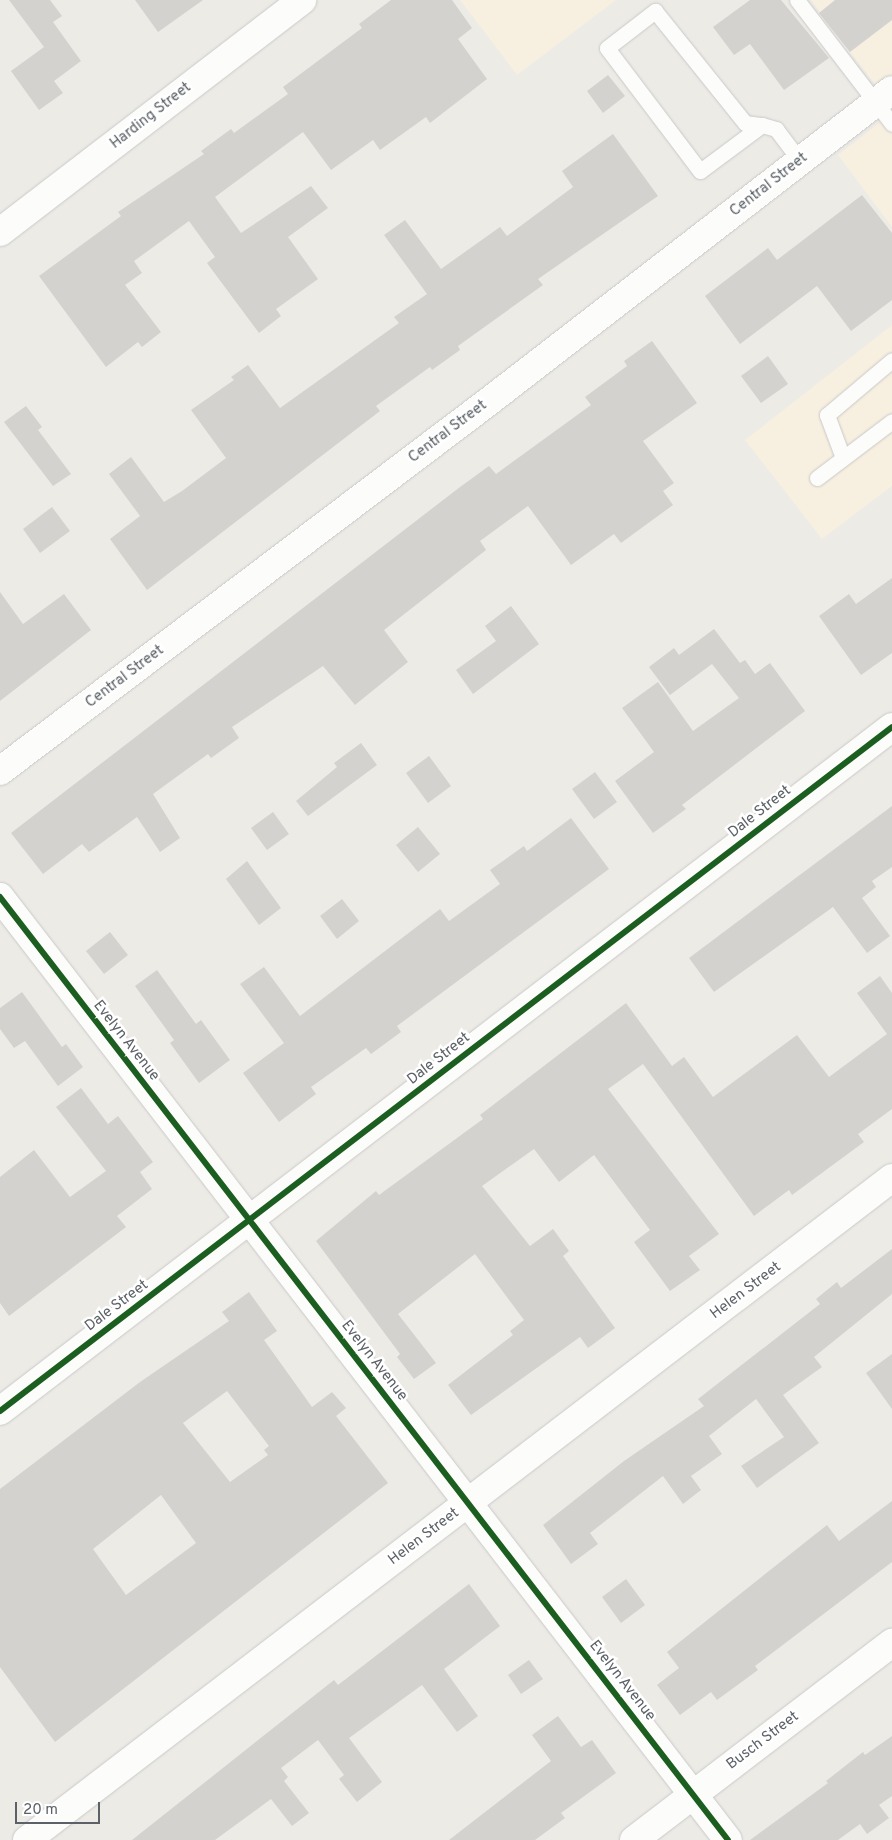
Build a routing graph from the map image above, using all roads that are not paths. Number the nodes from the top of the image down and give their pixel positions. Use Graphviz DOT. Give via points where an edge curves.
graph roads {
  1 [pos="302,0"];
  2 [pos="797,0"];
  3 [pos="884,96"];
  4 [pos="892,124"];
  5 [pos="769,127"];
  6 [pos="800,161"];
  7 [pos="0,232"];
  8 [pos="892,360"];
  9 [pos="892,421"];
  10 [pos="843,458"];
  11 [pos="817,478"];
  12 [pos="892,727"];
  13 [pos="0,771"];
  14 [pos="0,897"];
  15 [pos="892,1178"];
  16 [pos="249,1221"];
  17 [pos="0,1411"];
  18 [pos="469,1503"];
  19 [pos="892,1643"];
  20 [pos="693,1794"];
  21 [pos="27,1840"];
  22 [pos="634,1840"];
  23 [pos="728,1840"];
  1 -- 7 [label="street, Harding Street"];
  2 -- 3 [label="lane"];
  3 -- 4 [label="lane"];
  3 -- 6 [label="street, Central Street"];
  5 -- 5 [label="lane" via="745,123 655,11 607,48 700,171"];
  5 -- 6 [label="lane"];
  6 -- 13 [label="street, Central Street"];
  8 -- 10 [label="lane" via="827,415"];
  9 -- 10 [label="lane"];
  10 -- 11 [label="lane"];
  12 -- 16 [label="street, Dale Street"];
  14 -- 16 [label="street, Evelyn Avenue"];
  15 -- 18 [label="street, Helen Street"];
  16 -- 17 [label="street, Dale Street"];
  16 -- 18 [label="street, Evelyn Avenue"];
  18 -- 20 [label="street, Evelyn Avenue"];
  18 -- 21 [label="street, Helen Street"];
  19 -- 20 [label="street, Busch Street"];
  20 -- 22 [label="street, Busch Street"];
  20 -- 23 [label="street, Evelyn Avenue"];
}
